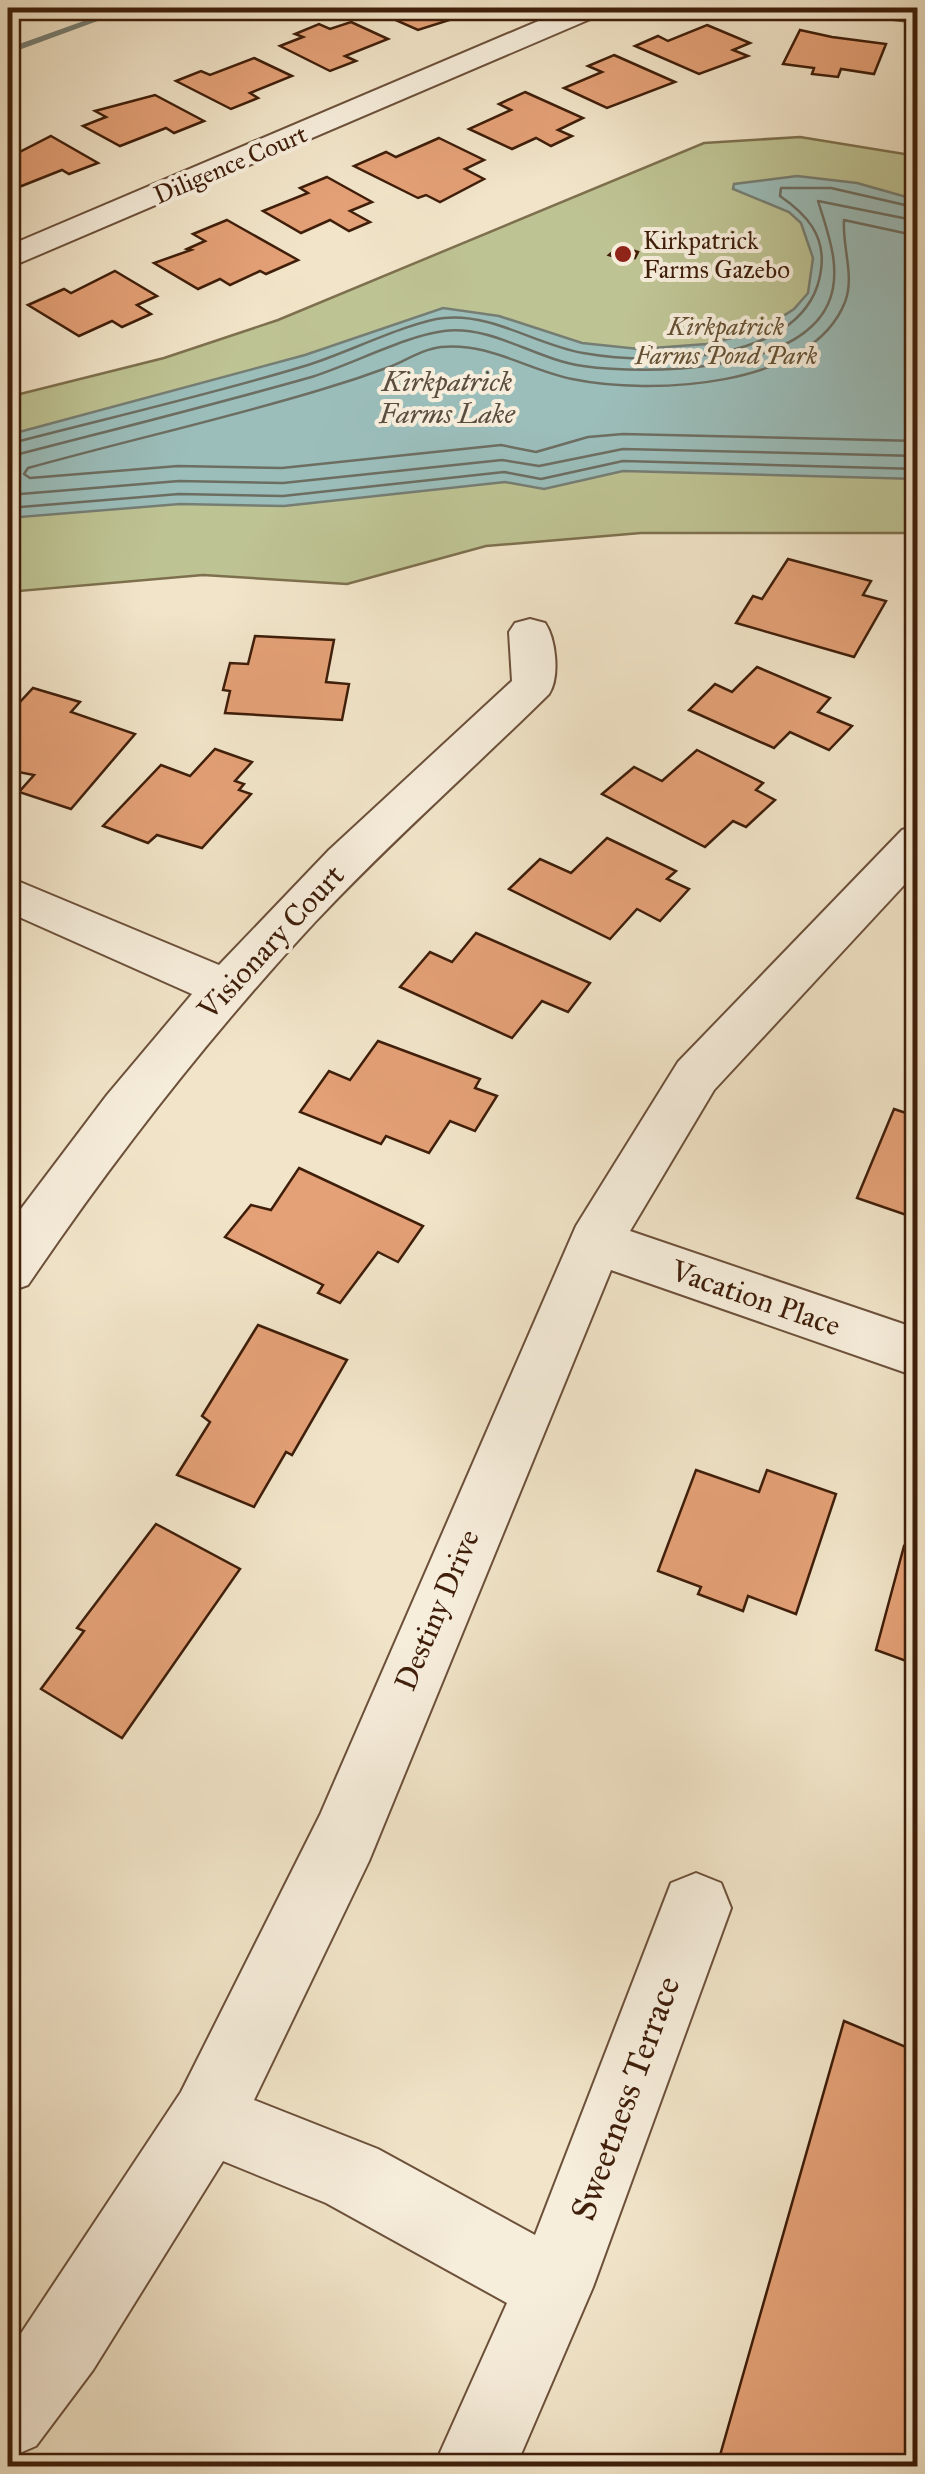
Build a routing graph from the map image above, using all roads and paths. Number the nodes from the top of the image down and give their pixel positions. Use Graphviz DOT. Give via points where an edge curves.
graph roads {
  1 [pos="592,8"];
  2 [pos="875,8"];
  3 [pos="918,13"];
  4 [pos="8,258"];
  5 [pos="530,632"];
  6 [pos="918,840"];
  7 [pos="8,893"];
  8 [pos="226,988"];
  9 [pos="595,1242"];
  10 [pos="8,1269"];
  11 [pos="918,1353"];
  12 [pos="696,1908"];
  13 [pos="207,2118"];
  14 [pos="554,2288"];
  15 [pos="8,2418"];
  16 [pos="476,2466"];
  1 -- 4 [label="street, Diligence Court"];
  2 -- 3 [label="street"];
  5 -- 8 [label="street, Visionary Court" via="534,684 347,860"];
  6 -- 9 [label="street, Destiny Drive" via="696,1076"];
  7 -- 8 [label="street"];
  8 -- 10 [label="street, Visionary Court"];
  9 -- 11 [label="street, Vacation Place"];
  9 -- 13 [label="street, Destiny Drive" via="344,1837"];
  12 -- 14 [label="street, Sweetness Terrace"];
  13 -- 14 [label="street" via="351,2176"];
  13 -- 15 [label="street, Destiny Drive" via="65,2342"];
  14 -- 16 [label="street, Sweetness Terrace"];
}
